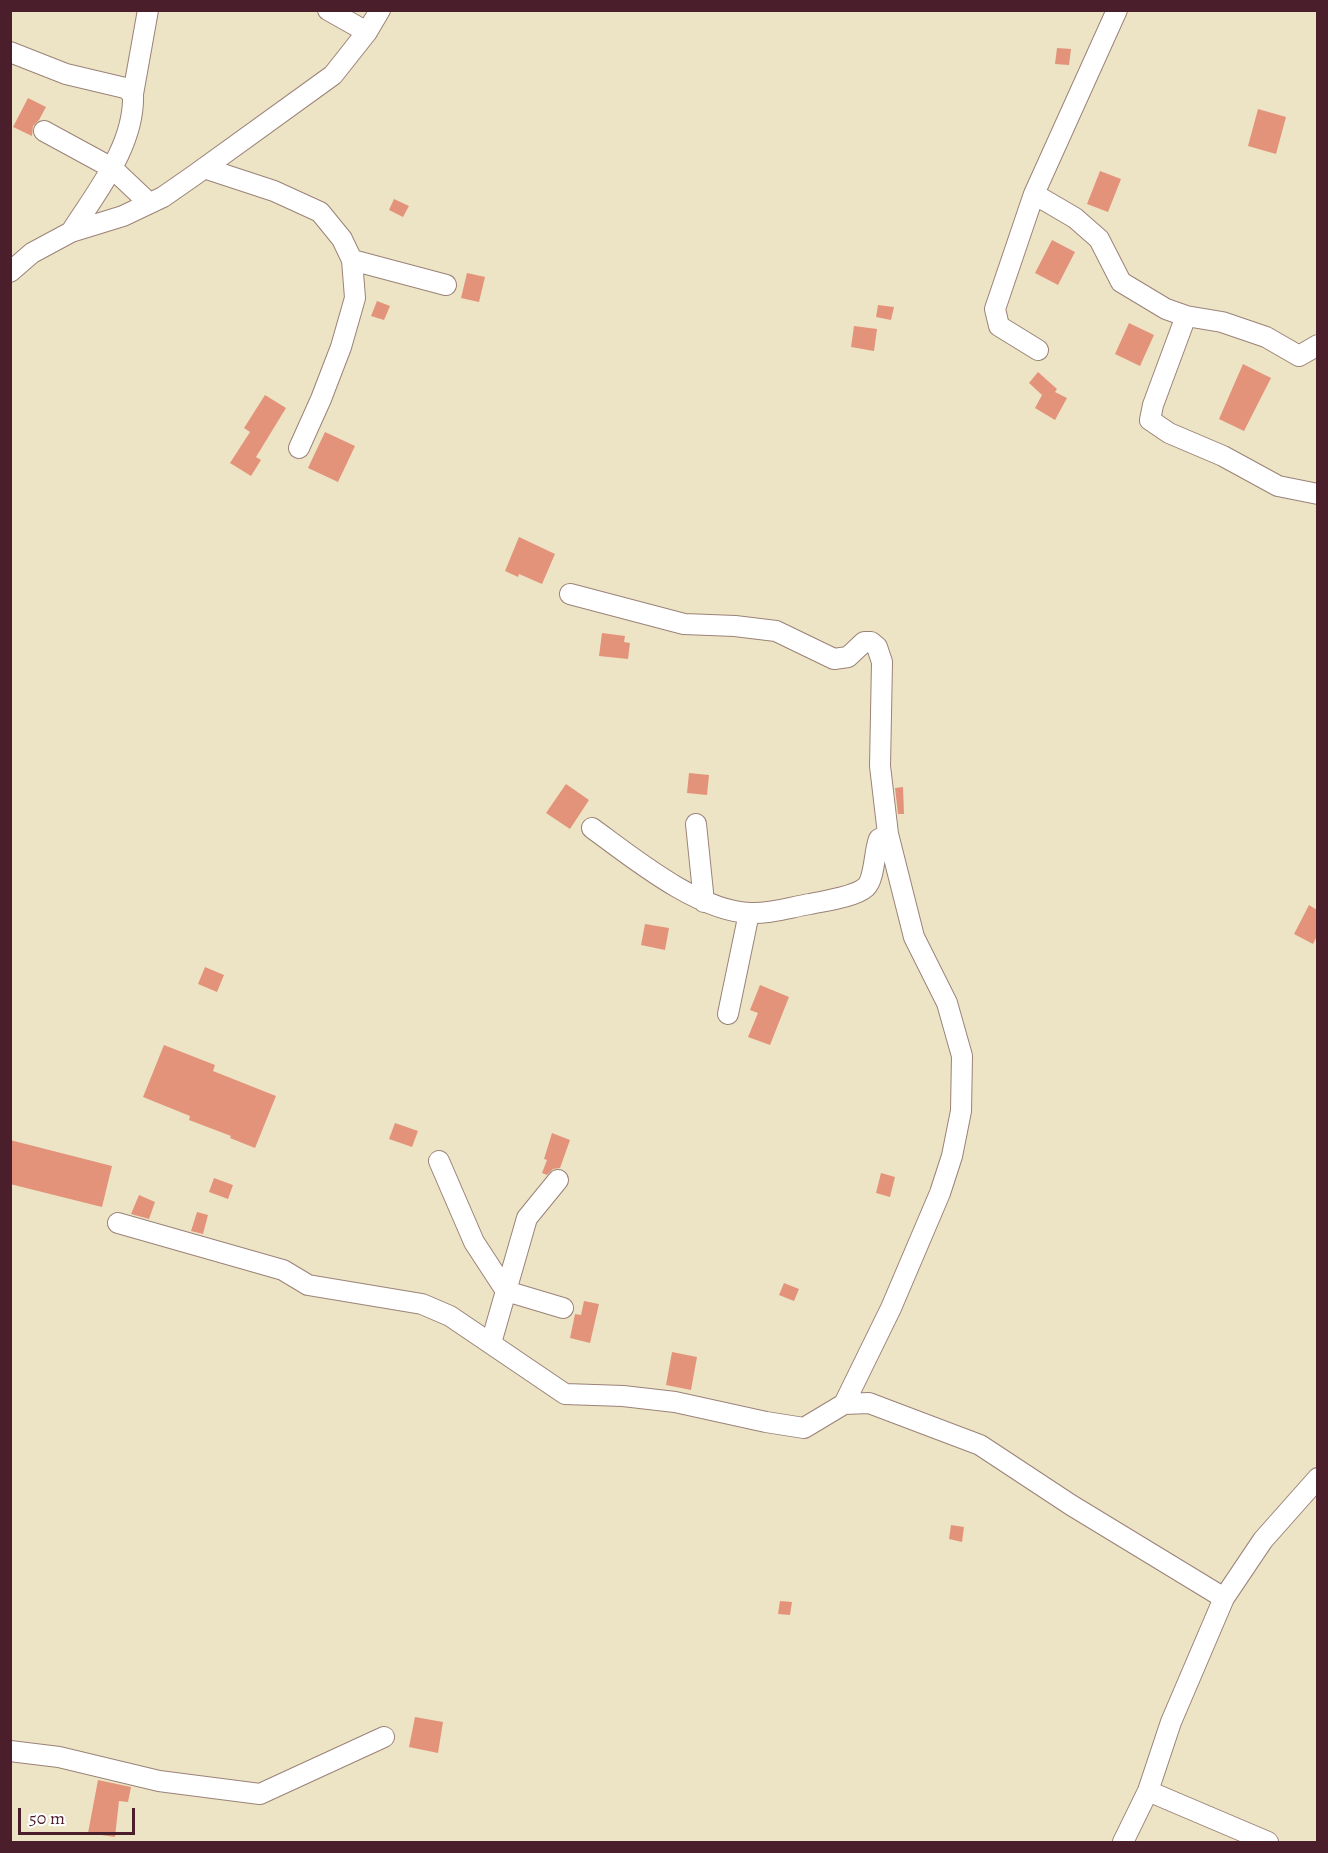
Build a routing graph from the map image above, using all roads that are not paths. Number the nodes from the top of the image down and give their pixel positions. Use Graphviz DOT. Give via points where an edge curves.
graph roads {
  1 [pos="148,10"];
  2 [pos="328,10"];
  3 [pos="380,10"];
  4 [pos="1117,10"];
  5 [pos="367,32"];
  6 [pos="10,52"];
  7 [pos="133,94"];
  8 [pos="44,131"];
  9 [pos="112,168"];
  10 [pos="204,168"];
  11 [pos="1034,194"];
  12 [pos="149,203"];
  13 [pos="71,232"];
  14 [pos="352,260"];
  15 [pos="10,272"];
  16 [pos="446,285"];
  17 [pos="1185,316"];
  18 [pos="1317,345"];
  19 [pos="1038,350"];
  20 [pos="299,448"];
  21 [pos="1317,494"];
  22 [pos="570,594"];
  23 [pos="696,824"];
  24 [pos="592,828"];
  25 [pos="888,834"];
  26 [pos="704,902"];
  27 [pos="748,913"];
  28 [pos="728,1014"];
  29 [pos="439,1161"];
  30 [pos="558,1180"];
  31 [pos="118,1223"];
  32 [pos="506,1291"];
  33 [pos="562,1308"];
  34 [pos="491,1343"];
  35 [pos="844,1404"];
  36 [pos="1317,1478"];
  37 [pos="1224,1598"];
  38 [pos="384,1737"];
  39 [pos="10,1751"];
  40 [pos="1148,1791"];
  41 [pos="1123,1842"];
  42 [pos="1268,1842"];
  1 -- 7 [label="street"];
  2 -- 5 [label="street"];
  3 -- 5 [label="street"];
  4 -- 11 [label="street"];
  5 -- 10 [label="street" via="333,75"];
  6 -- 7 [label="street" via="66,74 125,88"];
  7 -- 9 [label="street" via="130,125"];
  8 -- 9 [label="street"];
  9 -- 12 [label="street"];
  9 -- 13 [label="street"];
  10 -- 12 [label="street"];
  10 -- 14 [label="street" via="274,191 320,212 342,239"];
  11 -- 17 [label="street" via="1075,218 1099,239 1121,282"];
  11 -- 19 [label="street" via="995,309 999,326"];
  12 -- 13 [label="street" via="123,216"];
  13 -- 15 [label="street" via="32,253"];
  14 -- 16 [label="street"];
  14 -- 20 [label="street" via="355,298 341,347"];
  17 -- 18 [label="street" via="1222,322 1266,337 1299,356"];
  17 -- 21 [label="street" via="1150,420 1278,486"];
  22 -- 25 [label="street" via="684,624 776,632 834,659 848,657 864,642 871,642 882,662 879,766"];
  23 -- 26 [label="street"];
  24 -- 26 [label="street" via="648,869"];
  25 -- 27 [label="street" via="879,839 875,848 866,887 824,901"];
  25 -- 35 [label="street" via="914,937 947,1003 962,1056 961,1111 940,1193 891,1308"];
  26 -- 27 [label="street"];
  27 -- 28 [label="street"];
  29 -- 32 [label="street" via="474,1242"];
  30 -- 32 [label="street" via="527,1218"];
  31 -- 34 [label="street" via="283,1270 308,1285 422,1304 450,1316"];
  32 -- 33 [label="street"];
  32 -- 34 [label="street"];
  34 -- 35 [label="street" via="565,1394 675,1402 804,1428"];
  35 -- 37 [label="street" via="869,1402 981,1445"];
  36 -- 37 [label="street" via="1263,1539"];
  37 -- 40 [label="street" via="1171,1722"];
  38 -- 39 [label="street" via="260,1794 159,1780 59,1757"];
  40 -- 41 [label="street"];
  40 -- 42 [label="street"];
}
